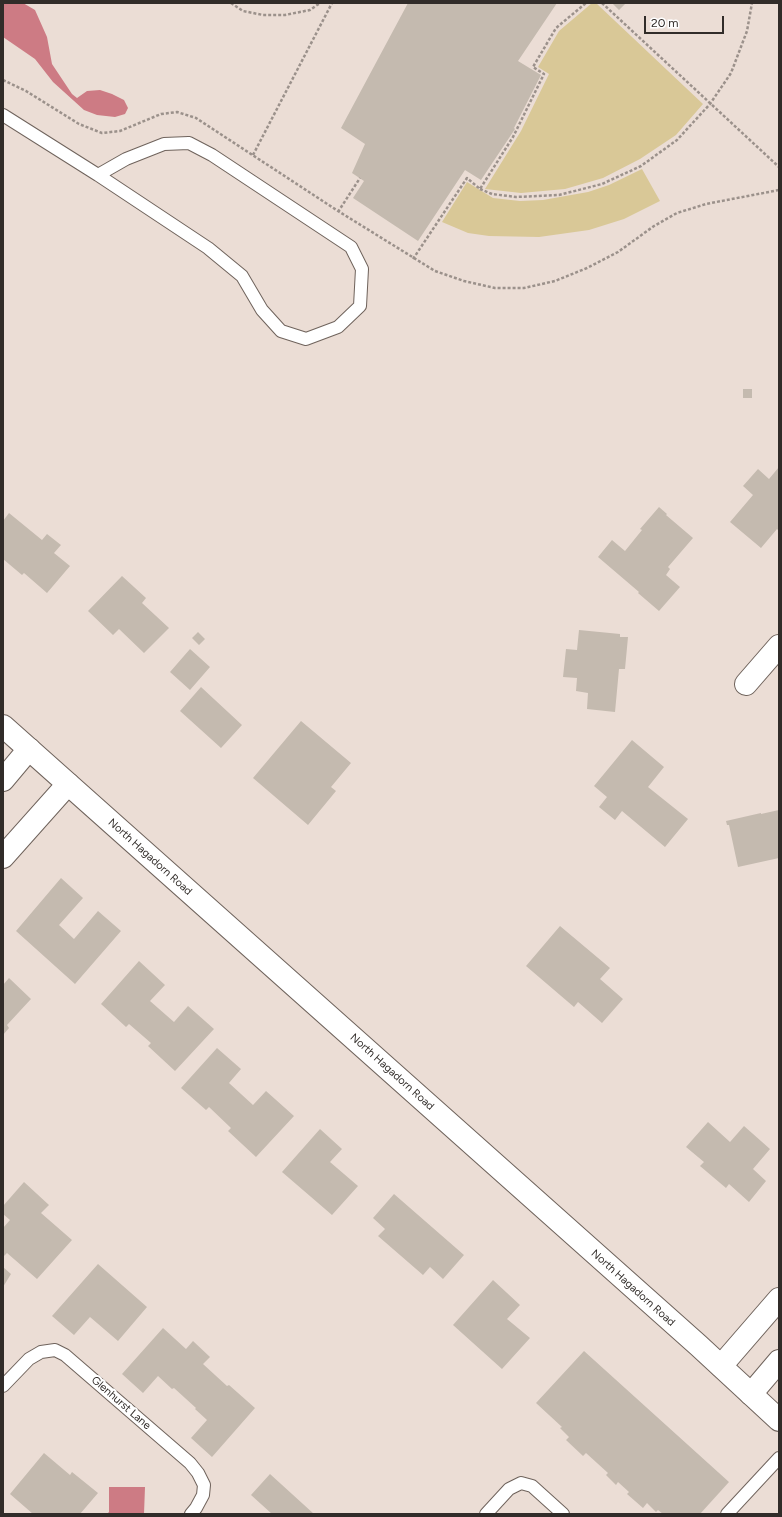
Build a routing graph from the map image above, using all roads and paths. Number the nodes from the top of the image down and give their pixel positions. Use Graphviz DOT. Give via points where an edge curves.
graph roads {
  1 [pos="231,3"];
  2 [pos="320,3"];
  3 [pos="332,3"];
  4 [pos="586,3"];
  5 [pos="602,3"];
  6 [pos="752,3"];
  7 [pos="3,80"];
  8 [pos="710,104"];
  9 [pos="3,115"];
  10 [pos="253,155"];
  11 [pos="779,167"];
  12 [pos="98,175"];
  13 [pos="360,178"];
  14 [pos="480,189"];
  15 [pos="779,190"];
  16 [pos="338,211"];
  17 [pos="326,230"];
  18 [pos="413,259"];
  19 [pos="779,646"];
  20 [pos="746,684"];
  21 [pos="3,726"];
  22 [pos="29,750"];
  23 [pos="3,780"];
  24 [pos="68,784"];
  25 [pos="3,857"];
  26 [pos="779,1299"];
  27 [pos="779,1361"];
  28 [pos="721,1366"];
  29 [pos="3,1386"];
  30 [pos="751,1394"];
  31 [pos="779,1420"];
  32 [pos="779,1458"];
  33 [pos="190,1514"];
  34 [pos="486,1514"];
  35 [pos="563,1514"];
  36 [pos="727,1514"];
  1 -- 2 [label="path" via="243,10 263,15 285,15 310,10"];
  3 -- 10 [label="path"];
  4 -- 14 [label="path" via="556,28 533,67 544,74 513,137"];
  5 -- 8 [label="path"];
  6 -- 8 [label="path" via="747,31 731,73"];
  7 -- 10 [label="path" via="26,91 79,124 102,133 120,131 161,114 176,112 196,118"];
  8 -- 11 [label="path"];
  8 -- 14 [label="path" via="677,140 641,166 602,184 559,195 516,197 492,194"];
  9 -- 12 [label="lane"];
  10 -- 16 [label="path"];
  12 -- 17 [label="lane" via="126,159 164,144 189,143 212,155"];
  12 -- 17 [label="lane" via="208,248 242,276 262,310 281,331 306,339 338,328 360,306 362,269 351,247"];
  13 -- 16 [label="path"];
  14 -- 18 [label="path" via="467,178"];
  15 -- 18 [label="path" via="706,204 677,213 618,252 587,268 555,281 524,288 496,288 464,281 435,271"];
  16 -- 17 [label="path"];
  16 -- 18 [label="path"];
  19 -- 20 [label="street"];
  21 -- 22 [label="street, North Hagadorn Road"];
  22 -- 23 [label="street"];
  22 -- 24 [label="street, North Hagadorn Road"];
  24 -- 25 [label="street"];
  24 -- 28 [label="street, North Hagadorn Road"];
  26 -- 28 [label="street"];
  27 -- 30 [label="street"];
  28 -- 30 [label="street, North Hagadorn Road"];
  29 -- 33 [label="lane, Glenhurst Lane" via="29,1359 41,1352 55,1350 65,1355 190,1463 198,1473 204,1485 203,1495"];
  30 -- 31 [label="street, North Hagadorn Road"];
  32 -- 36 [label="lane"];
  34 -- 35 [label="lane" via="509,1489 521,1483 532,1486"];
}
